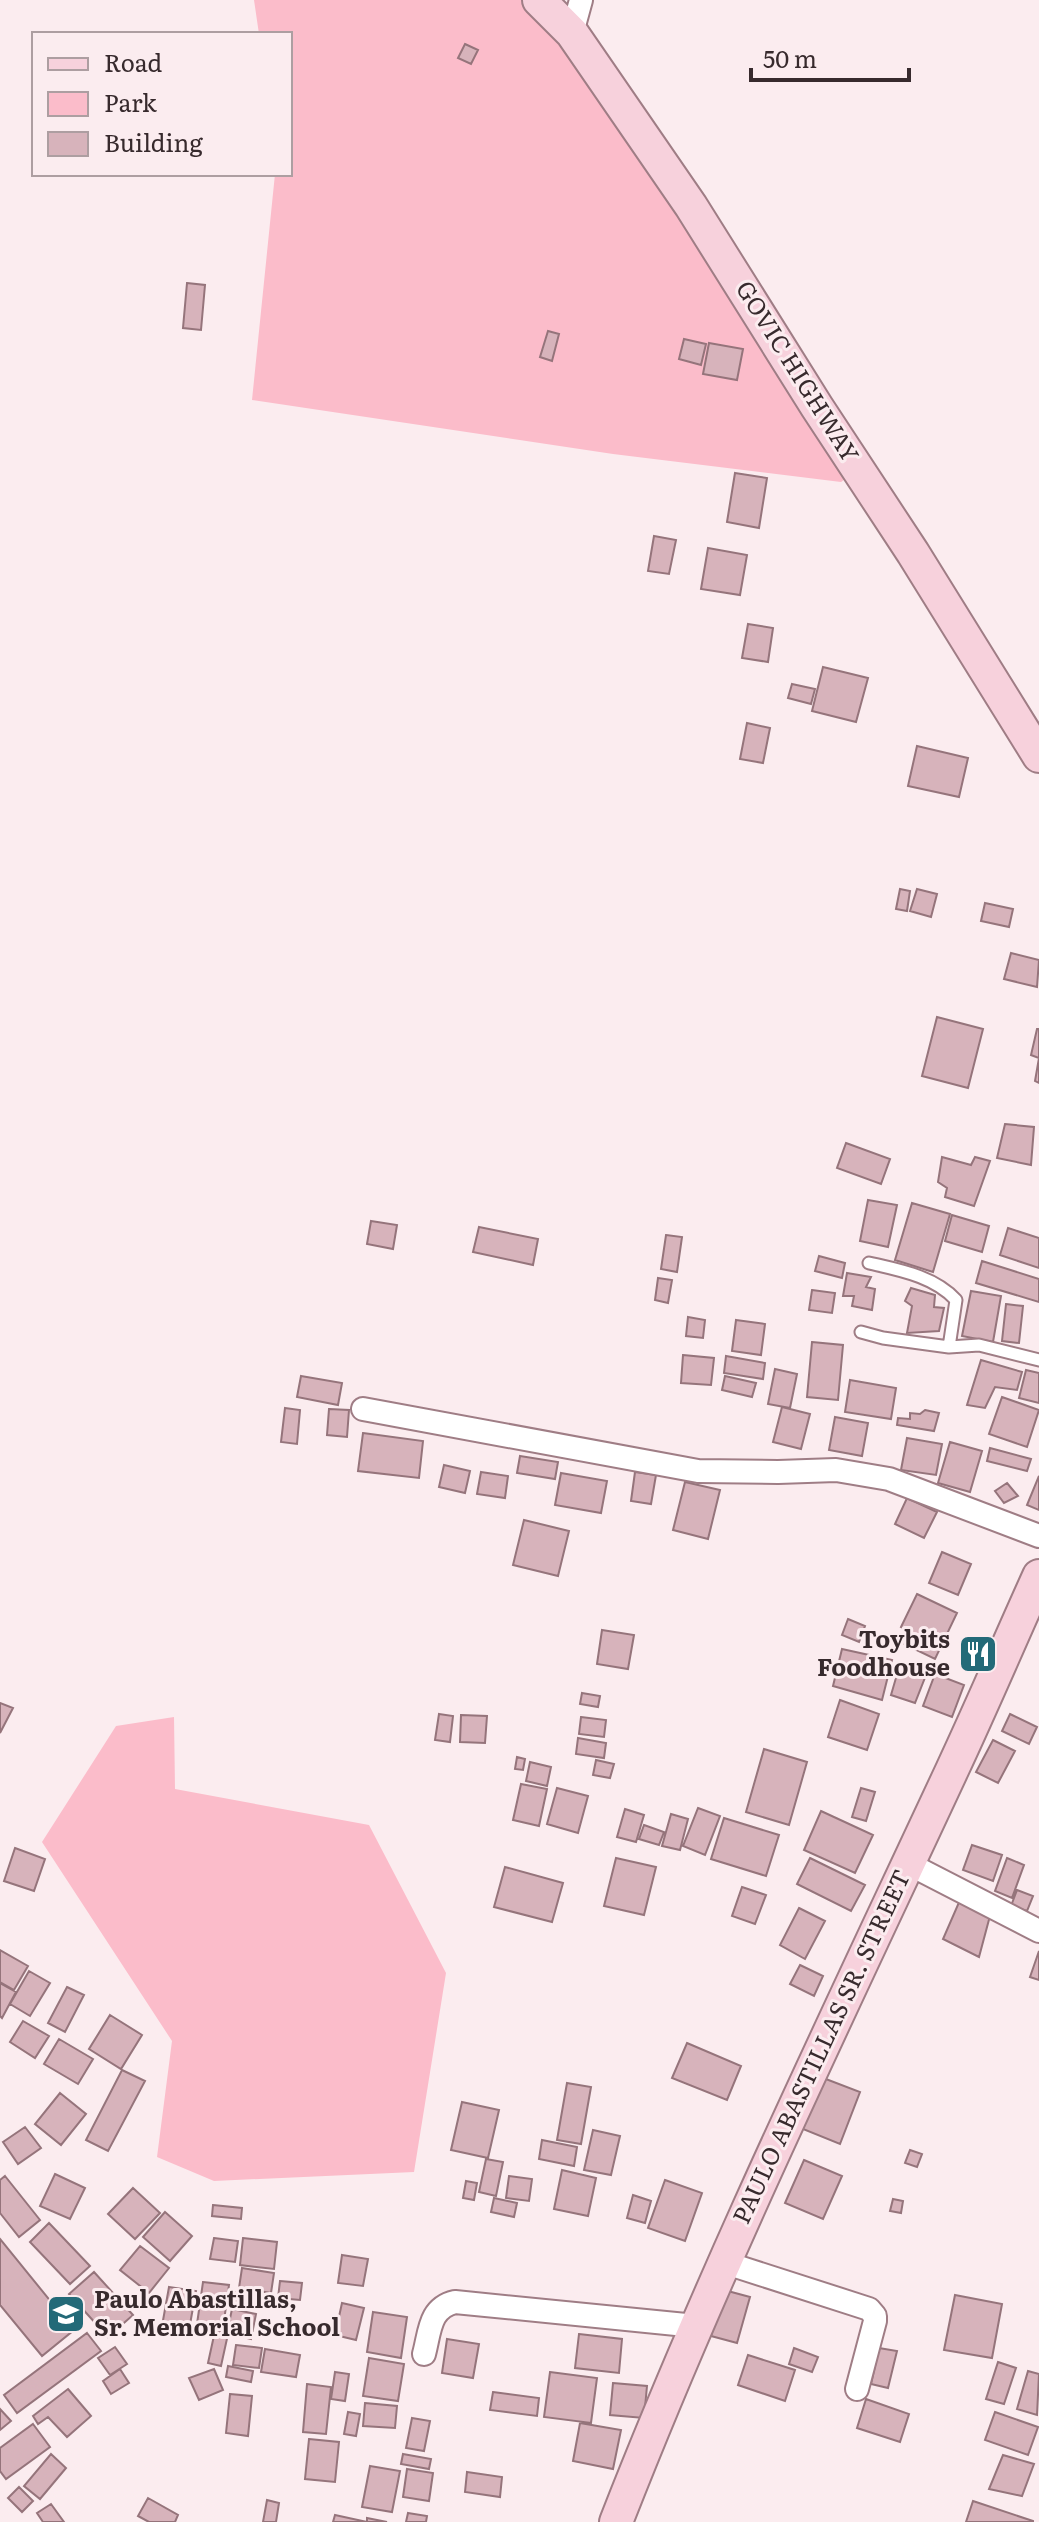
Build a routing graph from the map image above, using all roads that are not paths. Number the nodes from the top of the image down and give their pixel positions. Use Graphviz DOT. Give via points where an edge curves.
graph roads {
  1 [pos="539,0"];
  2 [pos="581,0"];
  3 [pos="572,33"];
  4 [pos="1039,756"];
  5 [pos="869,1263"];
  6 [pos="861,1332"];
  7 [pos="949,1347"];
  8 [pos="1039,1360"];
  9 [pos="363,1409"];
  10 [pos="1039,1536"];
  11 [pos="1039,1576"];
  12 [pos="907,1863"];
  13 [pos="1039,1931"];
  14 [pos="723,2262"];
  15 [pos="696,2326"];
  16 [pos="424,2354"];
  17 [pos="857,2389"];
  18 [pos="616,2522"];
  1 -- 3 [label="main road, GOVIC HIGHWAY"];
  2 -- 3 [label="street"];
  3 -- 4 [label="main road, GOVIC HIGHWAY" via="691,206"];
  5 -- 7 [label="lane" via="944,1287 956,1300"];
  6 -- 7 [label="lane"];
  7 -- 8 [label="lane" via="979,1345"];
  9 -- 10 [label="street" via="698,1471 836,1470 889,1479"];
  11 -- 12 [label="main road, PAULO ABASTILLAS SR. STREET"];
  12 -- 13 [label="street"];
  12 -- 14 [label="main road, PAULO ABASTILLAS SR. STREET"];
  14 -- 15 [label="main road, PAULO ABASTILLAS SR. STREET"];
  14 -- 17 [label="street" via="869,2309 875,2321"];
  15 -- 16 [label="street" via="455,2302 436,2312"];
  15 -- 18 [label="main road, PAULO ABASTILLAS SR. STREET"];
}
